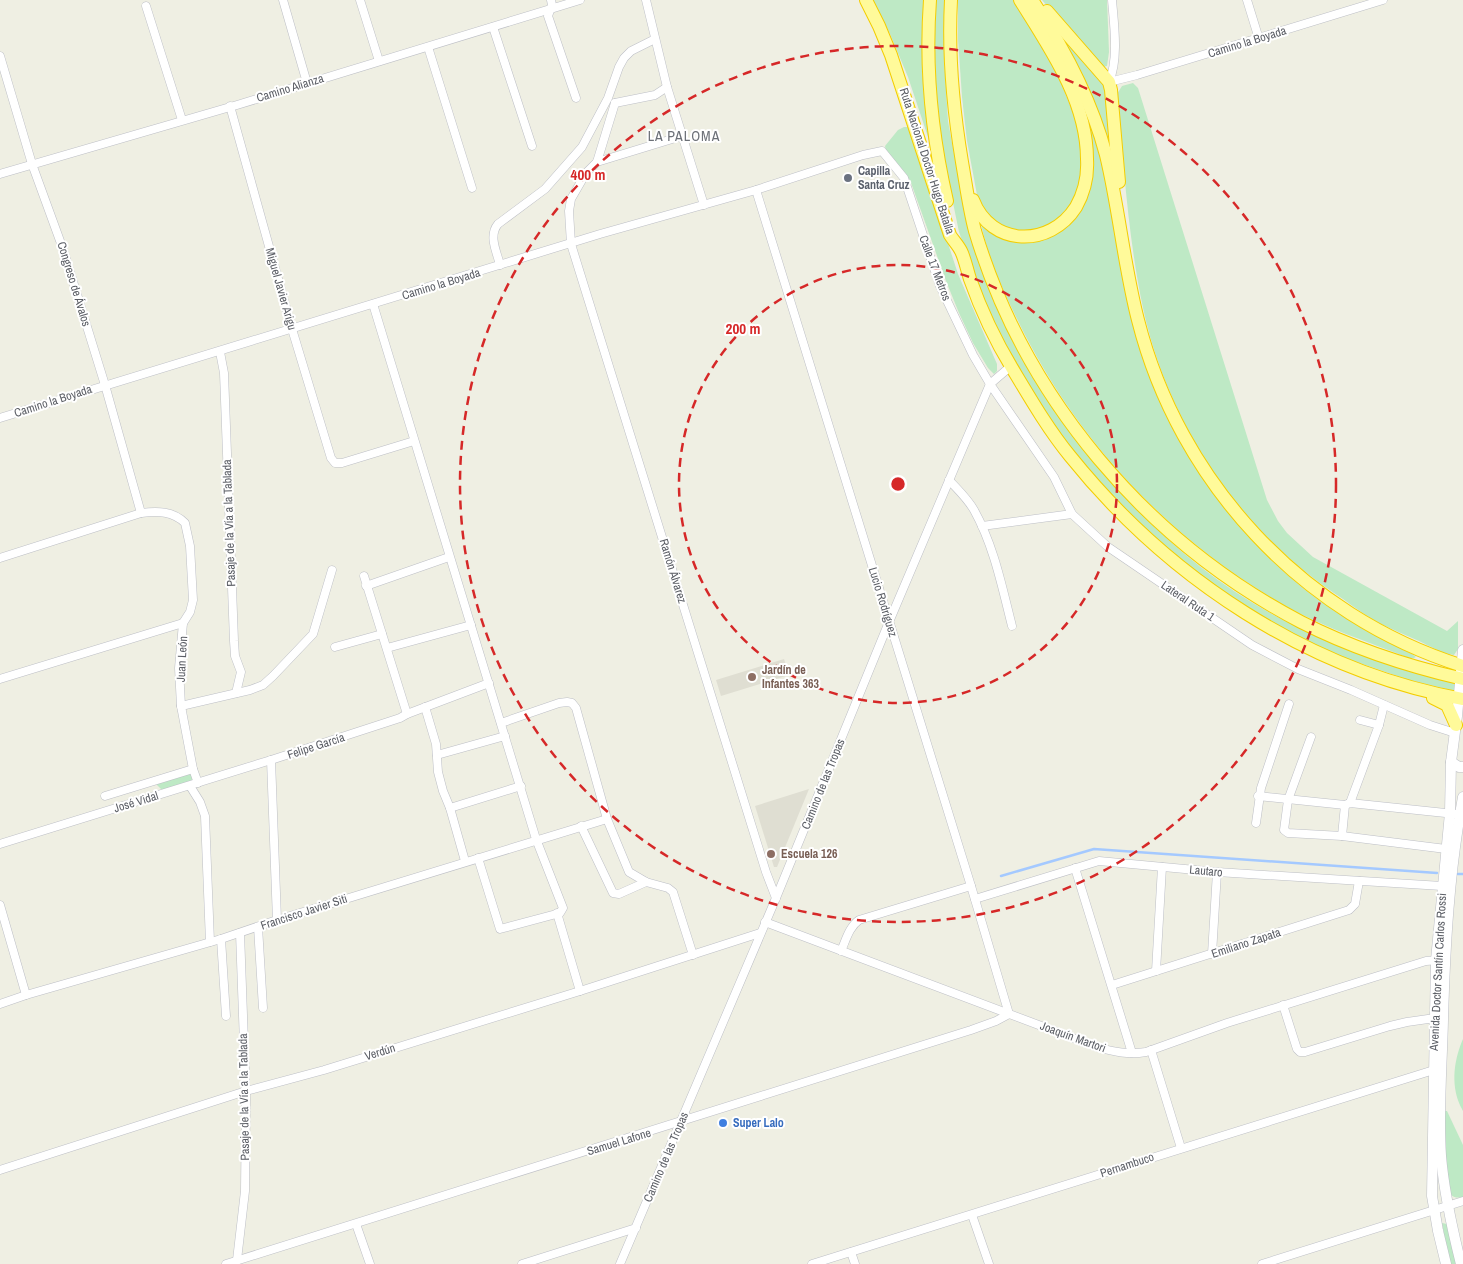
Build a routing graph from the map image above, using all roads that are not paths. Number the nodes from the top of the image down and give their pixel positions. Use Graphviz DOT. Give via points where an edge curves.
graph roads {
  1 [pos="283,0"];
  2 [pos="360,0"];
  3 [pos="551,0"];
  4 [pos="580,0"];
  5 [pos="646,0"];
  6 [pos="866,0"];
  7 [pos="930,0"];
  8 [pos="951,0"];
  9 [pos="1020,0"];
  10 [pos="1033,0"];
  11 [pos="1112,0"];
  12 [pos="1247,0"];
  13 [pos="1383,0"];
  14 [pos="1357,4"];
  15 [pos="146,6"];
  16 [pos="550,9"];
  17 [pos="493,27"];
  18 [pos="655,38"];
  19 [pos="1259,39"];
  20 [pos="428,47"];
  21 [pos="0,56"];
  22 [pos="379,61"];
  23 [pos="1109,82"];
  24 [pos="307,83"];
  25 [pos="668,87"];
  26 [pos="576,98"];
  27 [pos="611,100"];
  28 [pos="230,106"];
  29 [pos="182,120"];
  30 [pos="682,136"];
  31 [pos="532,146"];
  32 [pos="882,152"];
  33 [pos="597,162"];
  34 [pos="32,164"];
  35 [pos="0,174"];
  36 [pos="964,176"];
  37 [pos="472,188"];
  38 [pos="756,190"];
  39 [pos="704,205"];
  40 [pos="1118,209"];
  41 [pos="571,244"];
  42 [pos="961,252"];
  43 [pos="500,265"];
  44 [pos="373,304"];
  45 [pos="292,329"];
  46 [pos="220,352"];
  47 [pos="1011,366"];
  48 [pos="990,384"];
  49 [pos="105,385"];
  50 [pos="0,418"];
  51 [pos="414,441"];
  52 [pos="949,480"];
  53 [pos="141,513"];
  54 [pos="1072,514"];
  55 [pos="982,526"];
  56 [pos="449,557"];
  57 [pos="0,558"];
  58 [pos="332,570"];
  59 [pos="364,576"];
  60 [pos="366,586"];
  61 [pos="889,622"];
  62 [pos="183,623"];
  63 [pos="470,625"];
  64 [pos="1012,626"];
  65 [pos="382,634"];
  66 [pos="335,647"];
  67 [pos="386,648"];
  68 [pos="1463,650"];
  69 [pos="1462,672"];
  70 [pos="0,679"];
  71 [pos="488,683"];
  72 [pos="1419,688"];
  73 [pos="236,693"];
  74 [pos="1461,699"];
  75 [pos="1289,704"];
  76 [pos="1384,705"];
  77 [pos="181,706"];
  78 [pos="426,707"];
  79 [pos="407,714"];
  80 [pos="1360,720"];
  81 [pos="501,723"];
  82 [pos="1379,725"];
  83 [pos="1455,729"];
  84 [pos="505,736"];
  85 [pos="1311,737"];
  86 [pos="437,755"];
  87 [pos="271,760"];
  88 [pos="1450,762"];
  89 [pos="1463,767"];
  90 [pos="193,769"];
  91 [pos="194,784"];
  92 [pos="521,786"];
  93 [pos="105,796"];
  94 [pos="1258,796"];
  95 [pos="1463,797"];
  96 [pos="1288,800"];
  97 [pos="1347,804"];
  98 [pos="450,808"];
  99 [pos="1455,814"];
  100 [pos="607,819"];
  101 [pos="1256,823"];
  102 [pos="581,826"];
  103 [pos="1342,836"];
  104 [pos="536,839"];
  105 [pos="0,844"];
  106 [pos="1446,848"];
  107 [pos="478,858"];
  108 [pos="465,862"];
  109 [pos="1162,867"];
  110 [pos="1075,868"];
  111 [pos="1217,872"];
  112 [pos="1359,881"];
  113 [pos="646,882"];
  114 [pos="971,886"];
  115 [pos="1442,886"];
  116 [pos="776,898"];
  117 [pos="975,899"];
  118 [pos="0,905"];
  119 [pos="560,911"];
  120 [pos="277,920"];
  121 [pos="765,922"];
  122 [pos="258,927"];
  123 [pos="240,933"];
  124 [pos="760,933"];
  125 [pos="221,939"];
  126 [pos="210,942"];
  127 [pos="841,952"];
  128 [pos="1212,954"];
  129 [pos="693,955"];
  130 [pos="1440,960"];
  131 [pos="1156,971"];
  132 [pos="1112,985"];
  133 [pos="580,991"];
  134 [pos="26,995"];
  135 [pos="0,1004"];
  136 [pos="1283,1005"];
  137 [pos="263,1008"];
  138 [pos="1009,1014"];
  139 [pos="226,1016"];
  140 [pos="1439,1016"];
  141 [pos="1151,1050"];
  142 [pos="1132,1054"];
  143 [pos="1438,1069"];
  144 [pos="246,1092"];
  145 [pos="680,1123"];
  146 [pos="1181,1148"];
  147 [pos="1432,1162"];
  148 [pos="0,1170"];
  149 [pos="1463,1201"];
  150 [pos="1447,1206"];
  151 [pos="1435,1211"];
  152 [pos="972,1215"];
  153 [pos="356,1224"];
  154 [pos="636,1228"];
  155 [pos="852,1252"];
  156 [pos="237,1260"];
  157 [pos="226,1264"];
  158 [pos="370,1264"];
  159 [pos="522,1264"];
  160 [pos="620,1264"];
  161 [pos="812,1264"];
  162 [pos="856,1264"];
  163 [pos="989,1264"];
  164 [pos="1264,1264"];
  165 [pos="1446,1264"];
  166 [pos="1461,1264"];
  1 -- 24 [label="street"];
  2 -- 22 [label="street"];
  3 -- 16 [label="street"];
  4 -- 16 [label="street, Camino Alianza"];
  5 -- 18 [label="street"];
  6 -- 42 [label="highway, Ruta Nacional Doctor Hugo Batalla" via="891,55 950,235"];
  7 -- 42 [label="highway" via="933,122 944,188"];
  8 -- 36 [label="highway" via="950,68"];
  9 -- 36 [label="highway" via="1058,64 1080,114 1088,161 1084,189 1076,207 1058,226 1041,235 1017,237 1000,232 980,215"];
  10 -- 23 [label="highway" via="1042,6"];
  10 -- 40 [label="highway" via="1073,67 1088,102 1105,152"];
  11 -- 23 [label="street" via="1114,60"];
  12 -- 19 [label="street"];
  13 -- 14 [label="street, Camino la Boyada"];
  14 -- 19 [label="street, Camino la Boyada"];
  15 -- 29 [label="street"];
  16 -- 17 [label="street, Camino Alianza"];
  16 -- 26 [label="street" via="548,16"];
  17 -- 20 [label="street, Camino Alianza"];
  17 -- 31 [label="street"];
  18 -- 25 [label="street"];
  18 -- 27 [label="street" via="624,58"];
  19 -- 23 [label="street, Camino la Boyada"];
  20 -- 22 [label="street, Camino Alianza"];
  20 -- 37 [label="street"];
  21 -- 34 [label="street, Congreso de Ávalos"];
  22 -- 24 [label="street, Camino Alianza"];
  23 -- 40 [label="highway" via="1120,194"];
  24 -- 28 [label="street, Camino Alianza"];
  25 -- 27 [label="street" via="655,94"];
  25 -- 30 [label="street"];
  27 -- 33 [label="street"];
  27 -- 43 [label="street" via="582,147 544,189 493,229"];
  28 -- 29 [label="street, Camino Alianza"];
  28 -- 45 [label="street, Miguel Javier Arigu"];
  29 -- 34 [label="street, Camino Alianza"];
  30 -- 33 [label="street"];
  30 -- 39 [label="street"];
  32 -- 38 [label="street, Camino la Boyada"];
  32 -- 48 [label="street, Calle 17 Metros" via="904,178 940,286"];
  33 -- 41 [label="street, Ramón Álvarez" via="586,173 571,199"];
  34 -- 35 [label="street, Camino Alianza"];
  34 -- 49 [label="street, Congreso de Ávalos" via="63,249"];
  36 -- 69 [label="highway" via="969,207 994,285 1030,358 1061,410 1093,451 1159,523 1241,587 1301,622 1424,669"];
  38 -- 39 [label="street, Camino la Boyada"];
  38 -- 61 [label="street, Lucio Rodríguez"];
  39 -- 41 [label="street, Camino la Boyada"];
  40 -- 69 [label="highway" via="1132,292 1147,353 1178,425 1219,492 1264,544 1331,601 1367,624"];
  41 -- 43 [label="street, Camino la Boyada"];
  41 -- 116 [label="street, Ramón Álvarez"];
  42 -- 47 [label="highway, Ruta Nacional Doctor Hugo Batalla" via="989,324"];
  43 -- 44 [label="street, Camino la Boyada"];
  44 -- 45 [label="street, Camino la Boyada"];
  44 -- 51 [label="street"];
  45 -- 46 [label="street, Camino la Boyada"];
  45 -- 51 [label="street, Miguel Javier Arigu" via="335,463"];
  46 -- 49 [label="street, Camino la Boyada"];
  46 -- 73 [label="street, Pasaje de la Vía a la Tablada" via="224,373 234,641 241,672"];
  47 -- 48 [label="street, Camino de las Tropas"];
  47 -- 72 [label="highway, Ruta Nacional Doctor Hugo Batalla" via="1075,463 1122,515 1178,566 1223,599 1325,656"];
  48 -- 52 [label="street, Camino de las Tropas"];
  48 -- 54 [label="street, Lateral Ruta 1" via="1054,477"];
  49 -- 50 [label="street, Camino la Boyada"];
  49 -- 53 [label="street, Congreso de Ávalos"];
  51 -- 56 [label="street"];
  52 -- 55 [label="street" via="965,497"];
  52 -- 61 [label="street, Camino de las Tropas"];
  53 -- 57 [label="street"];
  53 -- 62 [label="street, Juan León" via="170,514 187,526 193,600"];
  54 -- 55 [label="street"];
  54 -- 76 [label="street, Lateral Ruta 1" via="1108,547 1252,645 1298,669"];
  55 -- 64 [label="street" via="997,567"];
  56 -- 60 [label="street"];
  56 -- 63 [label="street"];
  58 -- 73 [label="street" via="313,634 264,684"];
  59 -- 60 [label="street"];
  60 -- 65 [label="street"];
  61 -- 114 [label="street, Lucio Rodríguez"];
  61 -- 116 [label="street, Camino de las Tropas"];
  62 -- 70 [label="street"];
  62 -- 77 [label="street, Juan León" via="179,668"];
  63 -- 67 [label="street"];
  63 -- 71 [label="street"];
  65 -- 66 [label="street"];
  65 -- 67 [label="street"];
  67 -- 79 [label="street"];
  68 -- 69 [label="street, Avenida Doctor Santín Carlos Rossi"];
  69 -- 74 [label="street, Avenida Doctor Santín Carlos Rossi"];
  71 -- 78 [label="street, Felipe García"];
  71 -- 81 [label="street"];
  72 -- 74 [label="highway, Ruta Nacional Doctor Hugo Batalla"];
  72 -- 83 [label="highway" via="1426,696 1447,705"];
  73 -- 77 [label="street"];
  74 -- 83 [label="street, Avenida Doctor Santín Carlos Rossi"];
  75 -- 94 [label="street"];
  76 -- 82 [label="street"];
  76 -- 83 [label="street, Lateral Ruta 1" via="1430,725"];
  77 -- 90 [label="street, Juan León"];
  78 -- 79 [label="street, Felipe García"];
  78 -- 86 [label="street"];
  79 -- 87 [label="street, Felipe García"];
  80 -- 82 [label="street"];
  81 -- 84 [label="street"];
  81 -- 100 [label="street" via="559,704 572,703"];
  82 -- 97 [label="street"];
  83 -- 88 [label="street, Avenida Doctor Santín Carlos Rossi"];
  84 -- 86 [label="street"];
  84 -- 92 [label="street"];
  85 -- 96 [label="street"];
  86 -- 98 [label="street" via="438,772"];
  87 -- 91 [label="street, José Vidal"];
  87 -- 120 [label="street, Felipe García"];
  88 -- 89 [label="street"];
  88 -- 99 [label="street, Avenida Doctor Santín Carlos Rossi"];
  90 -- 91 [label="street, Juan León"];
  90 -- 93 [label="street, José Vidal"];
  91 -- 105 [label="street, José Vidal"];
  91 -- 126 [label="street, Juan León" via="205,816"];
  92 -- 98 [label="street"];
  92 -- 104 [label="street"];
  94 -- 96 [label="street"];
  94 -- 101 [label="street"];
  95 -- 99 [label="street, Avenida Doctor Santín Carlos Rossi"];
  96 -- 97 [label="street"];
  96 -- 103 [label="street" via="1284,830 1288,833"];
  97 -- 99 [label="street"];
  97 -- 103 [label="street"];
  98 -- 108 [label="street"];
  99 -- 106 [label="street, Avenida Doctor Santín Carlos Rossi"];
  99 -- 130 [label="street, Avenida Doctor Santín Carlos Rossi"];
  100 -- 102 [label="street, Francisco Javier Siti"];
  100 -- 113 [label="street" via="630,873"];
  102 -- 104 [label="street, Francisco Javier Siti"];
  102 -- 113 [label="street" via="614,893 619,894"];
  103 -- 106 [label="street"];
  104 -- 107 [label="street, Francisco Javier Siti"];
  104 -- 119 [label="street"];
  106 -- 115 [label="street, Avenida Doctor Santín Carlos Rossi"];
  107 -- 108 [label="street, Francisco Javier Siti"];
  107 -- 119 [label="street" via="500,930"];
  108 -- 120 [label="street, Francisco Javier Siti"];
  109 -- 110 [label="street, Lautaro" via="1099,861"];
  109 -- 111 [label="street, Lautaro"];
  109 -- 131 [label="street"];
  110 -- 117 [label="street, Lautaro"];
  110 -- 132 [label="street"];
  111 -- 112 [label="street, Lautaro"];
  111 -- 128 [label="street"];
  112 -- 115 [label="street, Lautaro"];
  112 -- 128 [label="street, Emiliano Zapata" via="1355,904 1348,910"];
  113 -- 129 [label="street" via="672,892"];
  114 -- 117 [label="street, Lucio Rodríguez"];
  114 -- 127 [label="street" via="859,920 850,930"];
  115 -- 130 [label="street, Avenida Doctor Santín Carlos Rossi"];
  116 -- 121 [label="street, Camino de las Tropas"];
  117 -- 138 [label="street, Lucio Rodríguez"];
  118 -- 134 [label="street"];
  119 -- 133 [label="street"];
  120 -- 122 [label="street, Francisco Javier Siti"];
  121 -- 124 [label="street, Camino de las Tropas"];
  121 -- 127 [label="street, Joaquín Martori"];
  122 -- 123 [label="street, Francisco Javier Siti"];
  122 -- 137 [label="street"];
  123 -- 125 [label="street, Francisco Javier Siti"];
  123 -- 144 [label="street, Pasaje de la Vía a la Tablada"];
  124 -- 129 [label="street, Verdún"];
  124 -- 145 [label="street, Camino de las Tropas"];
  125 -- 126 [label="street, Francisco Javier Siti"];
  125 -- 139 [label="street"];
  126 -- 134 [label="street, Francisco Javier Siti"];
  127 -- 138 [label="street, Joaquín Martori"];
  128 -- 131 [label="street, Emiliano Zapata"];
  129 -- 133 [label="street, Verdún"];
  130 -- 136 [label="street, Joaquín Martori" via="1426,961"];
  130 -- 140 [label="street, Avenida Doctor Santín Carlos Rossi"];
  131 -- 132 [label="street, Emiliano Zapata"];
  132 -- 142 [label="street"];
  133 -- 144 [label="street, Verdún"];
  134 -- 135 [label="street, Francisco Javier Siti"];
  136 -- 140 [label="street" via="1300,1052"];
  136 -- 141 [label="street, Joaquín Martori"];
  138 -- 142 [label="street, Joaquín Martori" via="1097,1047"];
  138 -- 145 [label="street, Samuel Lafone" via="971,1030"];
  140 -- 143 [label="street, Avenida Doctor Santín Carlos Rossi"];
  141 -- 142 [label="street, Joaquín Martori"];
  141 -- 146 [label="street"];
  143 -- 146 [label="street, Pernambuco"];
  143 -- 147 [label="street, Avenida Doctor Santín Carlos Rossi"];
  143 -- 150 [label="street, Avenida Doctor Santín Carlos Rossi" via="1441,1156"];
  144 -- 148 [label="street, Verdún"];
  144 -- 156 [label="street, Pasaje de la Vía a la Tablada" via="245,1191"];
  145 -- 153 [label="street, Samuel Lafone"];
  145 -- 154 [label="street, Camino de las Tropas"];
  146 -- 152 [label="street, Pernambuco"];
  147 -- 150 [label="street" via="1441,1199"];
  147 -- 151 [label="street, Avenida Doctor Santín Carlos Rossi"];
  149 -- 150 [label="street"];
  150 -- 151 [label="street"];
  150 -- 166 [label="street, Avenida Doctor Santín Carlos Rossi"];
  151 -- 164 [label="street"];
  151 -- 165 [label="street, Avenida Doctor Santín Carlos Rossi"];
  152 -- 155 [label="street, Pernambuco"];
  152 -- 163 [label="street"];
  153 -- 156 [label="street, Samuel Lafone"];
  153 -- 158 [label="street"];
  154 -- 159 [label="street"];
  154 -- 160 [label="street, Camino de las Tropas"];
  155 -- 161 [label="street, Pernambuco"];
  155 -- 162 [label="street"];
  156 -- 157 [label="street, Samuel Lafone"];
}
